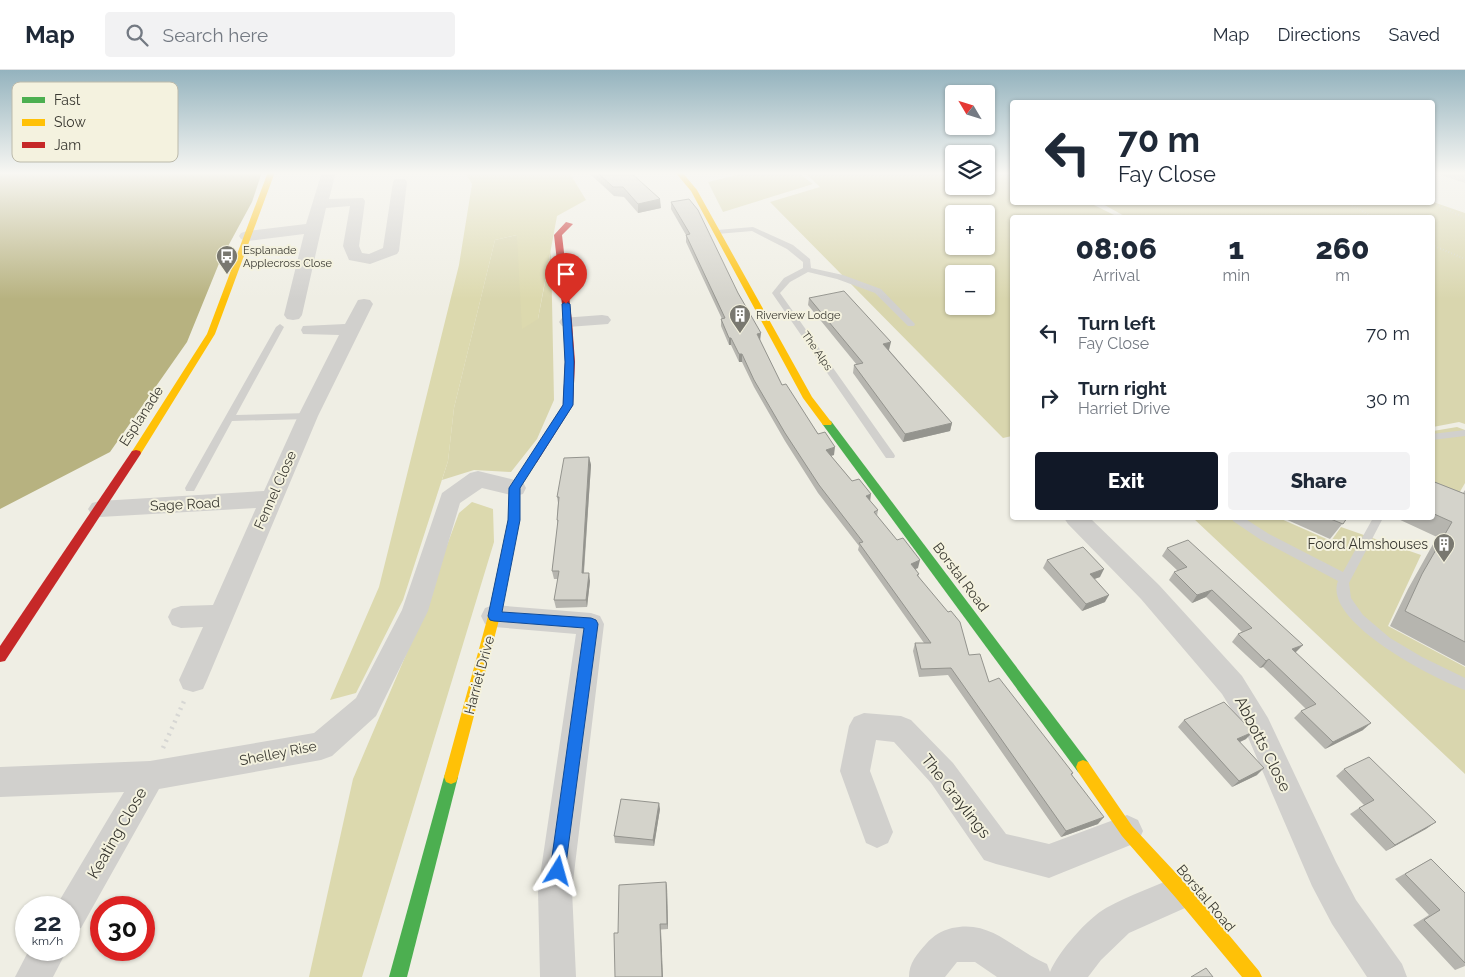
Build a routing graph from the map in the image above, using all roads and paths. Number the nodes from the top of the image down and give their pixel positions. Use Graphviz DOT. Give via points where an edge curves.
graph roads {
  1 [pos="255,214"];
  2 [pos="317,214"];
  3 [pos="356,214"];
  4 [pos="395,214"];
  5 [pos="707,214"];
  6 [pos="569,224"];
  7 [pos="313,228"];
  8 [pos="717,232"];
  9 [pos="247,236"];
  10 [pos="1435,246"];
  11 [pos="1465,258"];
  12 [pos="807,269"];
  13 [pos="364,304"];
  14 [pos="294,316"];
  15 [pos="602,320"];
  16 [pos="568,322"];
  17 [pos="911,324"];
  18 [pos="280,327"];
  19 [pos="352,329"];
  20 [pos="310,330"];
  21 [pos="308,416"];
  22 [pos="229,418"];
  23 [pos="1465,433"];
  24 [pos="1435,437"];
  25 [pos="890,456"];
  26 [pos="190,488"];
  27 [pos="515,488"];
  28 [pos="271,499"];
  29 [pos="100,508"];
  30 [pos="1078,520"];
  31 [pos="1240,520"];
  32 [pos="1377,520"];
  33 [pos="1345,579"];
  34 [pos="221,614"];
  35 [pos="494,616"];
  36 [pos="181,617"];
  37 [pos="0,657"];
  38 [pos="193,680"];
  39 [pos="1465,684"];
  40 [pos="150,776"];
  41 [pos="0,782"];
  42 [pos="1127,831"];
  43 [pos="877,832"];
  44 [pos="1182,892"];
  45 [pos="80,897"];
  46 [pos="42,961"];
  47 [pos="33,977"];
  48 [pos="398,977"];
  49 [pos="558,977"];
  50 [pos="927,977"];
  51 [pos="1034,977"];
  52 [pos="1066,977"];
  53 [pos="1253,977"];
  54 [pos="1389,977"];
  1 -- 9 [label="street, Esplanade"];
  2 -- 7 [label="street"];
  3 -- 4 [label="street" via="351,246 355,257 370,259 390,251"];
  5 -- 8 [label="street, Borstal Road"];
  6 -- 16 [label="street" via="558,235"];
  7 -- 9 [label="street"];
  7 -- 14 [label="street"];
  8 -- 12 [label="lane" via="753,228 790,247 807,261"];
  8 -- 42 [label="street, Borstal Road" via="808,398 1065,740"];
  9 -- 29 [label="street, Esplanade" via="211,334"];
  10 -- 11 [label="path"];
  12 -- 17 [label="lane" via="878,291"];
  12 -- 25 [label="lane, The Alps" via="787,280 776,293"];
  13 -- 19 [label="street, Fennel Close"];
  15 -- 16 [label="street"];
  16 -- 27 [label="street" via="568,405"];
  18 -- 22 [label="lane"];
  19 -- 20 [label="street"];
  19 -- 21 [label="street, Fennel Close"];
  21 -- 22 [label="lane"];
  21 -- 28 [label="street, Fennel Close"];
  22 -- 26 [label="lane"];
  23 -- 24 [label="lane"];
  27 -- 35 [label="street, Harriet Drive" via="514,520"];
  27 -- 40 [label="street, Shelley Rise" via="478,479 450,499 415,611 366,707 321,746"];
  28 -- 29 [label="street, Sage Road"];
  28 -- 34 [label="street, Fennel Close"];
  29 -- 37 [label="street, Esplanade"];
  30 -- 54 [label="street, Abbotts Close" via="1150,592 1232,685 1265,742 1344,912"];
  31 -- 33 [label="lane" via="1265,537"];
  32 -- 33 [label="lane"];
  33 -- 39 [label="lane" via="1342,586 1344,595 1366,628"];
  34 -- 36 [label="street"];
  34 -- 38 [label="street, Fennel Close"];
  35 -- 48 [label="street, Harriet Drive"];
  35 -- 49 [label="street" via="591,624 555,890"];
  38 -- 40 [label="path"];
  40 -- 41 [label="street, Shelley Rise"];
  40 -- 45 [label="street, Keating Close"];
  42 -- 43 [label="street, The Graylings" via="1049,861 996,848 942,773 901,729 864,726 855,771"];
  42 -- 44 [label="street, Borstal Road"];
  44 -- 52 [label="street" via="1117,921 1088,947"];
  44 -- 53 [label="street, Borstal Road"];
  46 -- 47 [label="street"];
  50 -- 51 [label="street" via="927,970 947,947 971,943 999,955 1027,976"];
}
